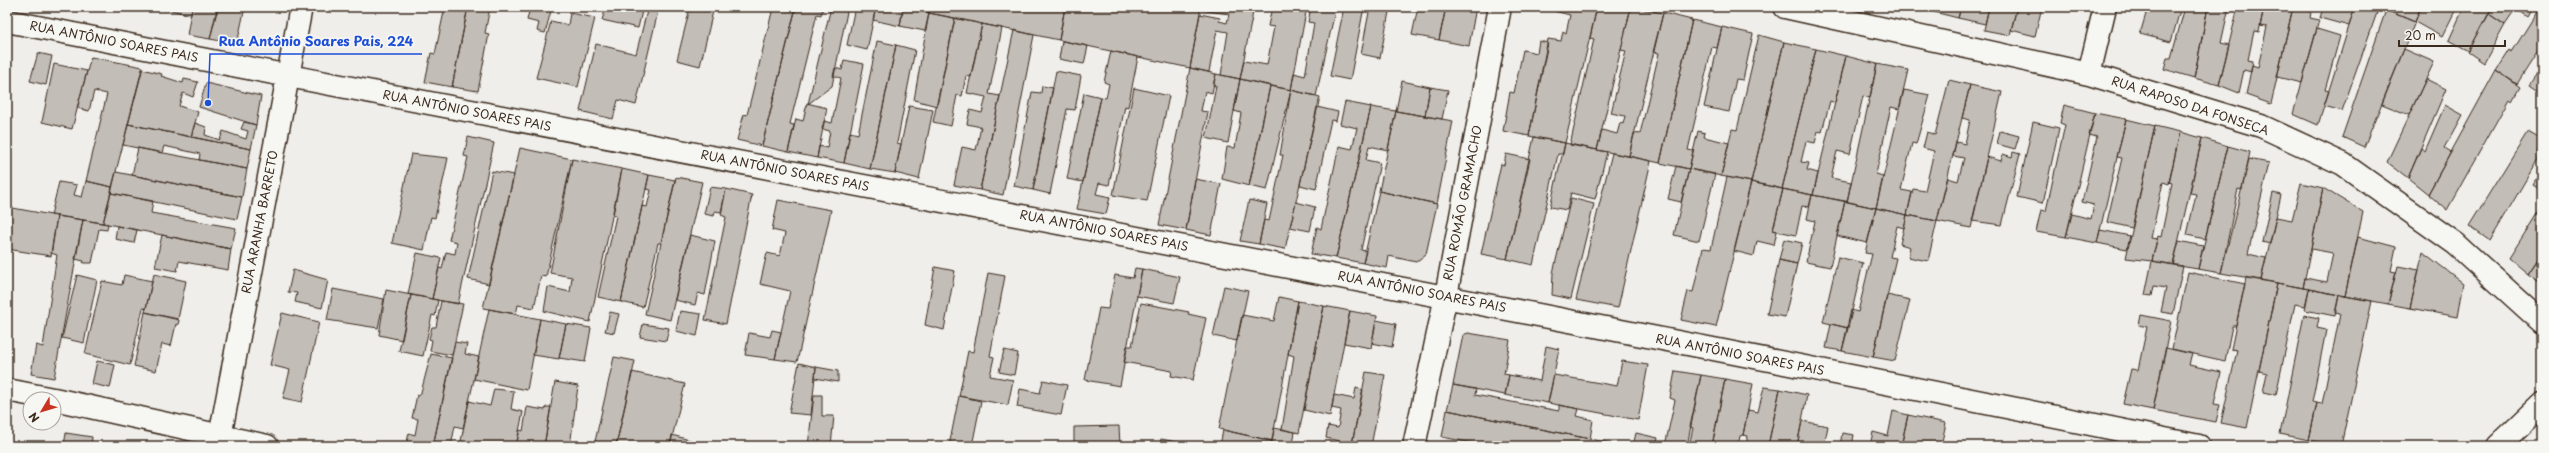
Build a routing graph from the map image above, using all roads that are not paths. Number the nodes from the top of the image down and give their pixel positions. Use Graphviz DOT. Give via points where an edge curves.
graph roads {
  1 [pos="301,7"];
  2 [pos="1500,7"];
  3 [pos="1785,7"];
  4 [pos="2105,7"];
  5 [pos="7,21"];
  6 [pos="2089,74"];
  7 [pos="287,76"];
  8 [pos="1446,296"];
  9 [pos="2542,322"];
  10 [pos="7,390"];
  11 [pos="22,393"];
  12 [pos="62,401"];
  13 [pos="2542,404"];
  14 [pos="220,437"];
  15 [pos="267,446"];
  16 [pos="1414,446"];
  17 [pos="2199,446"];
  18 [pos="2498,446"];
  1 -- 7 [label="street, RUA ARANHA BARRETO"];
  2 -- 8 [label="street, RUA ROMÃO GRAMACHO"];
  3 -- 6 [label="street, RUA RAPOSO DA FONSECA"];
  4 -- 6 [label="street"];
  5 -- 7 [label="street, RUA ANTÔNIO SOARES PAIS"];
  6 -- 9 [label="street, RUA RAPOSO DA FONSECA" via="2261,126 2343,164 2456,244"];
  7 -- 8 [label="street, RUA ANTÔNIO SOARES PAIS"];
  7 -- 14 [label="street, RUA ARANHA BARRETO"];
  8 -- 16 [label="street, RUA ROMÃO GRAMACHO"];
  8 -- 17 [label="street, RUA ANTÔNIO SOARES PAIS"];
  10 -- 11 [label="street"];
  12 -- 14 [label="street"];
  13 -- 18 [label="street"];
  14 -- 15 [label="street"];
}
